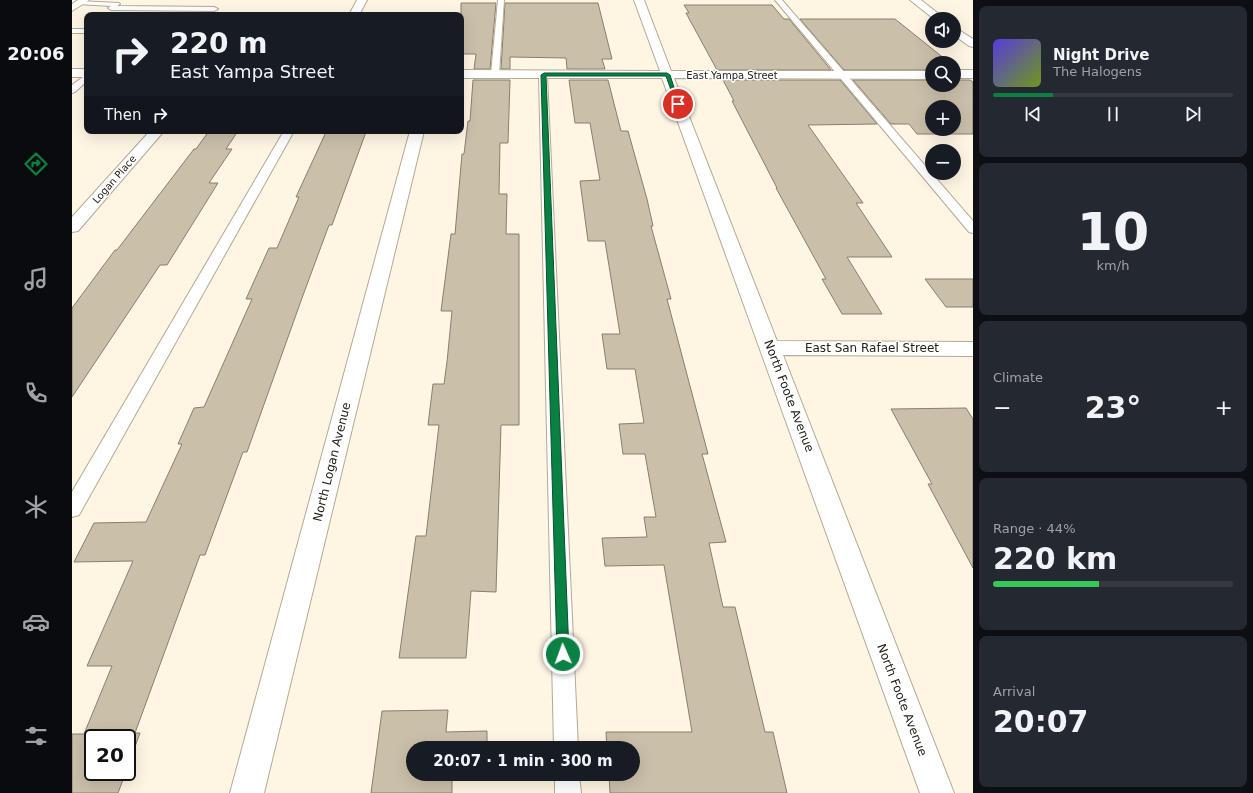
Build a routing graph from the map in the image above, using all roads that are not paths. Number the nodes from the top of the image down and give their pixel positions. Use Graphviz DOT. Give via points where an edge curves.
graph roads {
  1 [pos="362,0"];
  2 [pos="501,0"];
  3 [pos="639,0"];
  4 [pos="778,0"];
  5 [pos="915,0"];
  6 [pos="78,4"];
  7 [pos="114,6"];
  8 [pos="211,12"];
  9 [pos="356,12"];
  10 [pos="931,12"];
  11 [pos="84,26"];
  12 [pos="75,31"];
  13 [pos="961,35"];
  14 [pos="973,44"];
  15 [pos="72,73"];
  16 [pos="84,73"];
  17 [pos="464,74"];
  18 [pos="495,74"];
  19 [pos="925,74"];
  20 [pos="961,74"];
  21 [pos="973,74"];
  22 [pos="544,75"];
  23 [pos="667,75"];
  24 [pos="843,75"];
  25 [pos="84,80"];
  26 [pos="72,90"];
  27 [pos="154,134"];
  28 [pos="287,134"];
  29 [pos="416,134"];
  30 [pos="72,228"];
  31 [pos="973,229"];
  32 [pos="771,348"];
  33 [pos="973,349"];
  34 [pos="72,509"];
  35 [pos="566,741"];
  36 [pos="567,781"];
  37 [pos="247,793"];
  38 [pos="568,793"];
  39 [pos="937,793"];
  1 -- 9 [label="street"];
  2 -- 18 [label="lane"];
  3 -- 23 [label="street, North Foote Avenue"];
  4 -- 24 [label="lane"];
  5 -- 10 [label="street"];
  6 -- 7 [label="lane"];
  7 -- 8 [label="lane" via="216,7"];
  11 -- 12 [label="lane"];
  13 -- 14 [label="street"];
  15 -- 16 [label="street"];
  17 -- 18 [label="street, East Yampa Street"];
  18 -- 22 [label="street, East Yampa Street"];
  19 -- 24 [label="street, East Yampa Street"];
  20 -- 21 [label="street"];
  22 -- 23 [label="street, East Yampa Street"];
  22 -- 35 [label="lane"];
  23 -- 24 [label="street, East Yampa Street"];
  23 -- 32 [label="street, North Foote Avenue"];
  24 -- 31 [label="lane"];
  25 -- 26 [label="lane"];
  27 -- 30 [label="street, Logan Place"];
  28 -- 34 [label="lane"];
  29 -- 37 [label="street, North Logan Avenue"];
  32 -- 33 [label="street, East San Rafael Street"];
  32 -- 39 [label="street, North Foote Avenue"];
  36 -- 38 [label="lane"];
}
